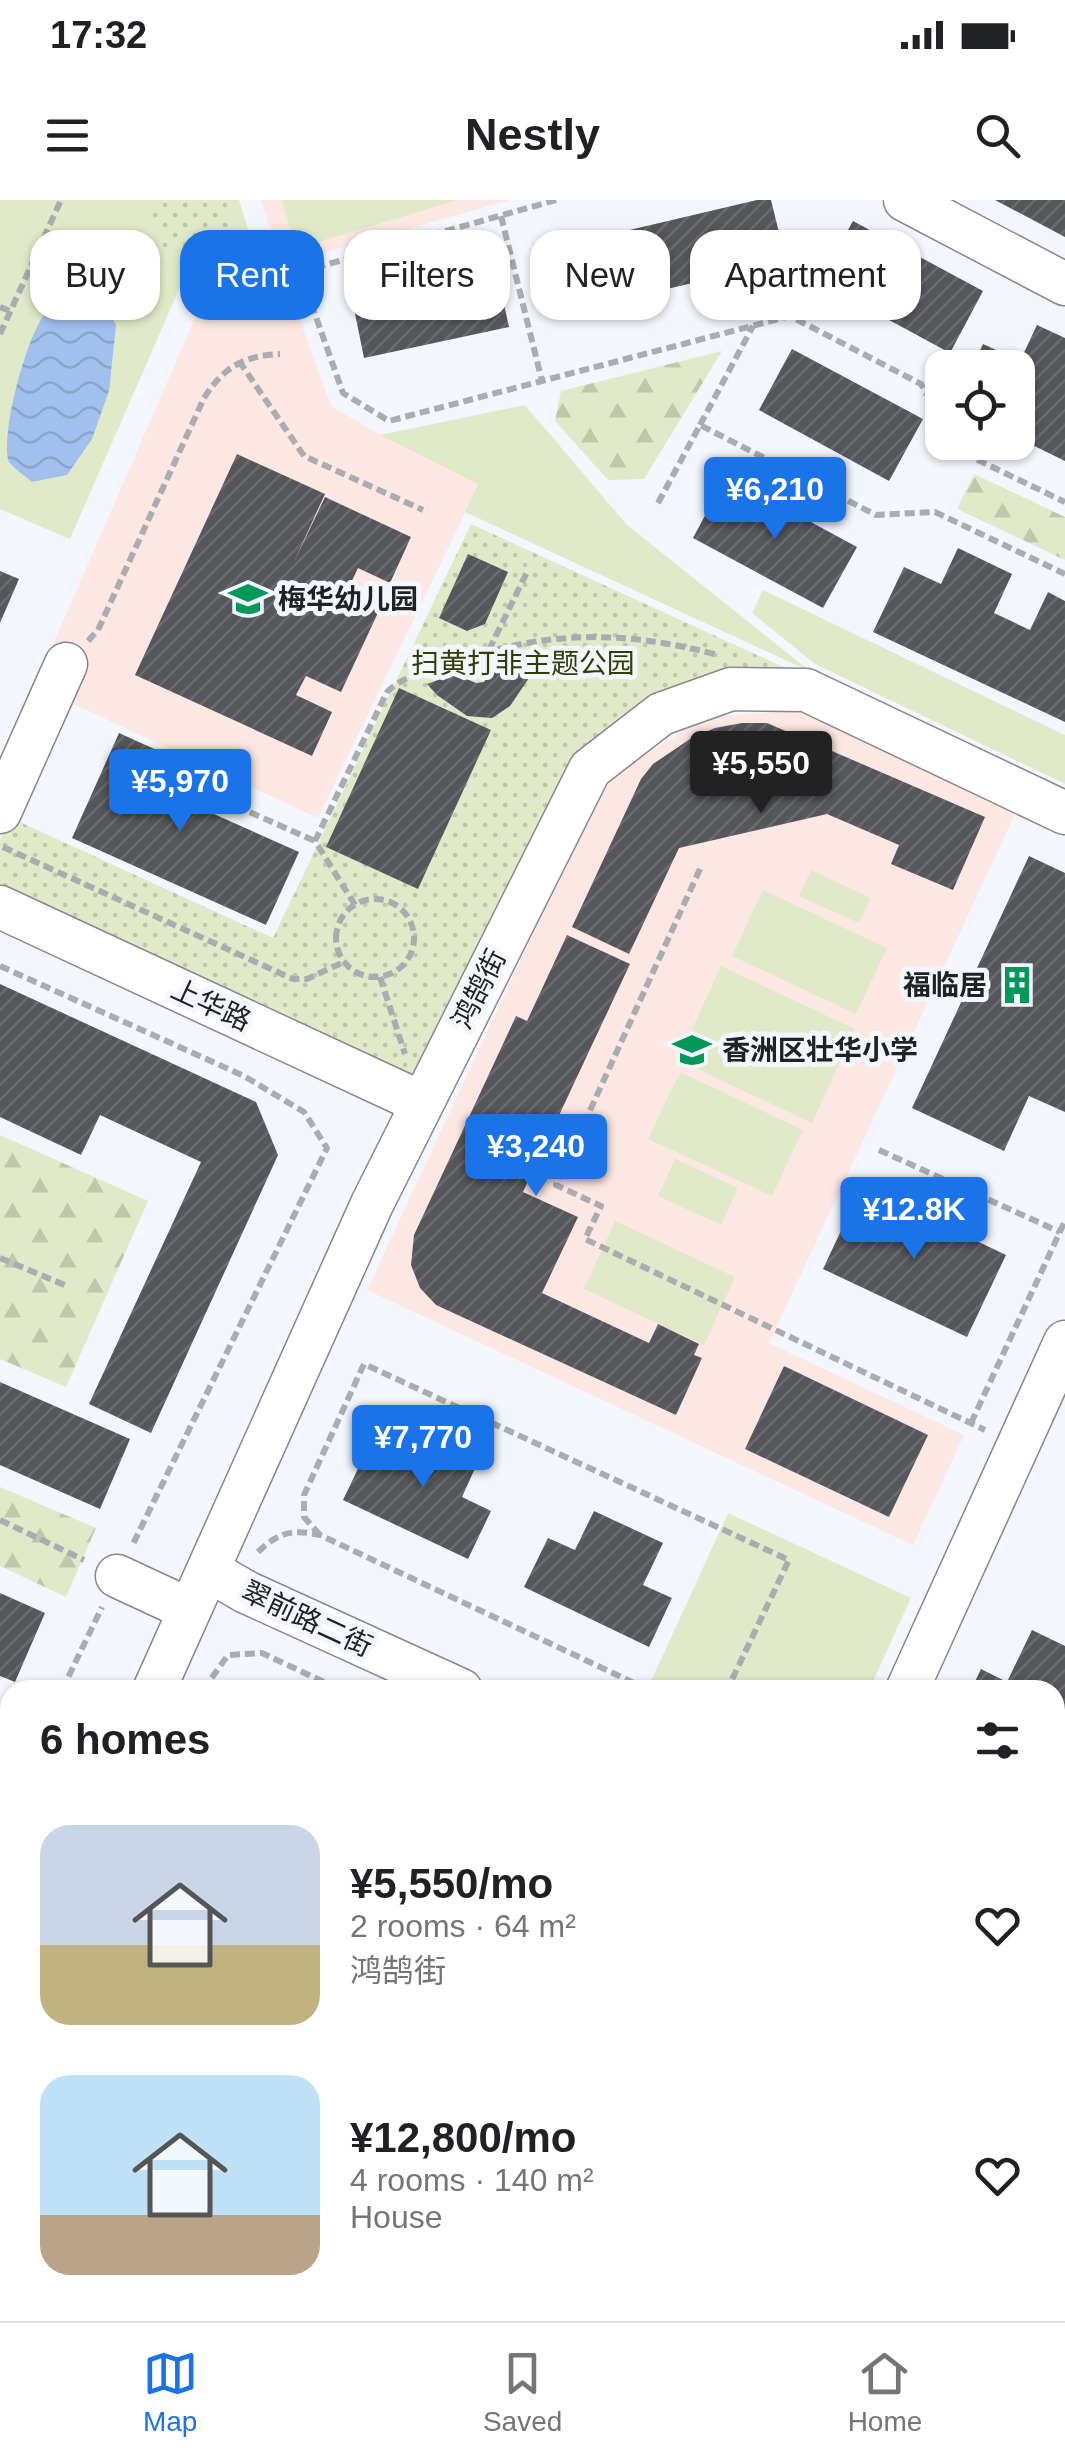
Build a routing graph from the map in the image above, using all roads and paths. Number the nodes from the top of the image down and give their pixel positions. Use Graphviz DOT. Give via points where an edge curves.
graph roads {
  1 [pos="53,200"];
  2 [pos="61,200"];
  3 [pos="556,200"];
  4 [pos="905,200"];
  5 [pos="56,211"];
  6 [pos="500,216"];
  7 [pos="1065,284"];
  8 [pos="0,307"];
  9 [pos="10,312"];
  10 [pos="753,326"];
  11 [pos="0,334"];
  12 [pos="280,354"];
  13 [pos="239,360"];
  14 [pos="542,381"];
  15 [pos="925,391"];
  16 [pos="700,425"];
  17 [pos="979,460"];
  18 [pos="1065,502"];
  19 [pos="658,503"];
  20 [pos="424,510"];
  21 [pos="528,570"];
  22 [pos="1065,574"];
  23 [pos="488,652"];
  24 [pos="66,664"];
  25 [pos="763,689"];
  26 [pos="195,788"];
  27 [pos="0,812"];
  28 [pos="1065,813"];
  29 [pos="315,841"];
  30 [pos="0,846"];
  31 [pos="700,869"];
  32 [pos="355,905"];
  33 [pos="0,907"];
  34 [pos="344,962"];
  35 [pos="0,966"];
  36 [pos="380,977"];
  37 [pos="422,1103"];
  38 [pos="879,1150"];
  39 [pos="1065,1221"];
  40 [pos="1060,1232"];
  41 [pos="0,1258"];
  42 [pos="67,1286"];
  43 [pos="1065,1342"];
  44 [pos="970,1424"];
  45 [pos="1018,1446"];
  46 [pos="0,1520"];
  47 [pos="320,1535"];
  48 [pos="208,1570"];
  49 [pos="117,1576"];
  50 [pos="246,1592"];
  51 [pos="190,1610"];
  52 [pos="67,1680"];
  53 [pos="158,1680"];
  54 [pos="210,1680"];
  55 [pos="320,1680"];
  56 [pos="439,1680"];
  57 [pos="628,1680"];
  58 [pos="732,1680"];
  59 [pos="912,1680"];
  1 -- 5 [label="path"];
  2 -- 5 [label="path"];
  3 -- 6 [label="path"];
  4 -- 7 [label="street"];
  5 -- 9 [label="path"];
  6 -- 14 [label="path"];
  6 -- 14 [label="path" via="300,272 343,393 390,421"];
  8 -- 9 [label="path"];
  9 -- 11 [label="path"];
  10 -- 14 [label="path"];
  10 -- 15 [label="path" via="790,316"];
  10 -- 16 [label="path"];
  12 -- 13 [label="path"];
  13 -- 20 [label="path" via="304,456"];
  13 -- 24 [label="path" via="204,398 98,630"];
  16 -- 19 [label="path"];
  16 -- 22 [label="path" via="876,515 935,512"];
  17 -- 18 [label="path"];
  21 -- 23 [label="path"];
  23 -- 25 [label="path" via="592,635 644,640 716,654 758,672"];
  23 -- 29 [label="path" via="390,688"];
  24 -- 27 [label="street"];
  25 -- 28 [label="street, 鸿鹄街" via="806,690"];
  25 -- 37 [label="street, 鸿鹄街" via="731,688 661,714 590,768"];
  26 -- 29 [label="path"];
  29 -- 32 [label="path"];
  30 -- 34 [label="path" via="293,979"];
  31 -- 44 [label="path" via="556,1185 601,1206 585,1239"];
  32 -- 34 [label="path" via="338,925"];
  32 -- 36 [label="path" via="392,903 410,920 410,956"];
  33 -- 37 [label="street, 上华路"];
  34 -- 36 [label="path"];
  35 -- 49 [label="path" via="244,1076 304,1112 327,1148"];
  36 -- 37 [label="path"];
  37 -- 48 [label="street, 鸿鹄街"];
  38 -- 40 [label="path"];
  39 -- 40 [label="path"];
  40 -- 44 [label="path"];
  41 -- 42 [label="path"];
  43 -- 45 [label="street"];
  44 -- 45 [label="path"];
  45 -- 59 [label="street"];
  46 -- 49 [label="path"];
  47 -- 50 [label="path" via="276,1535 257,1553"];
  47 -- 57 [label="path"];
  47 -- 58 [label="path" via="304,1517 304,1496 364,1364 790,1560"];
  48 -- 50 [label="street, 翠前路二街"];
  48 -- 51 [label="street, 鸿鹄街"];
  49 -- 51 [label="street"];
  49 -- 52 [label="path"];
  50 -- 56 [label="street, 翠前路二街"];
  51 -- 53 [label="street, 鸿鹄街"];
  54 -- 55 [label="path" via="228,1655 262,1652"];
}
